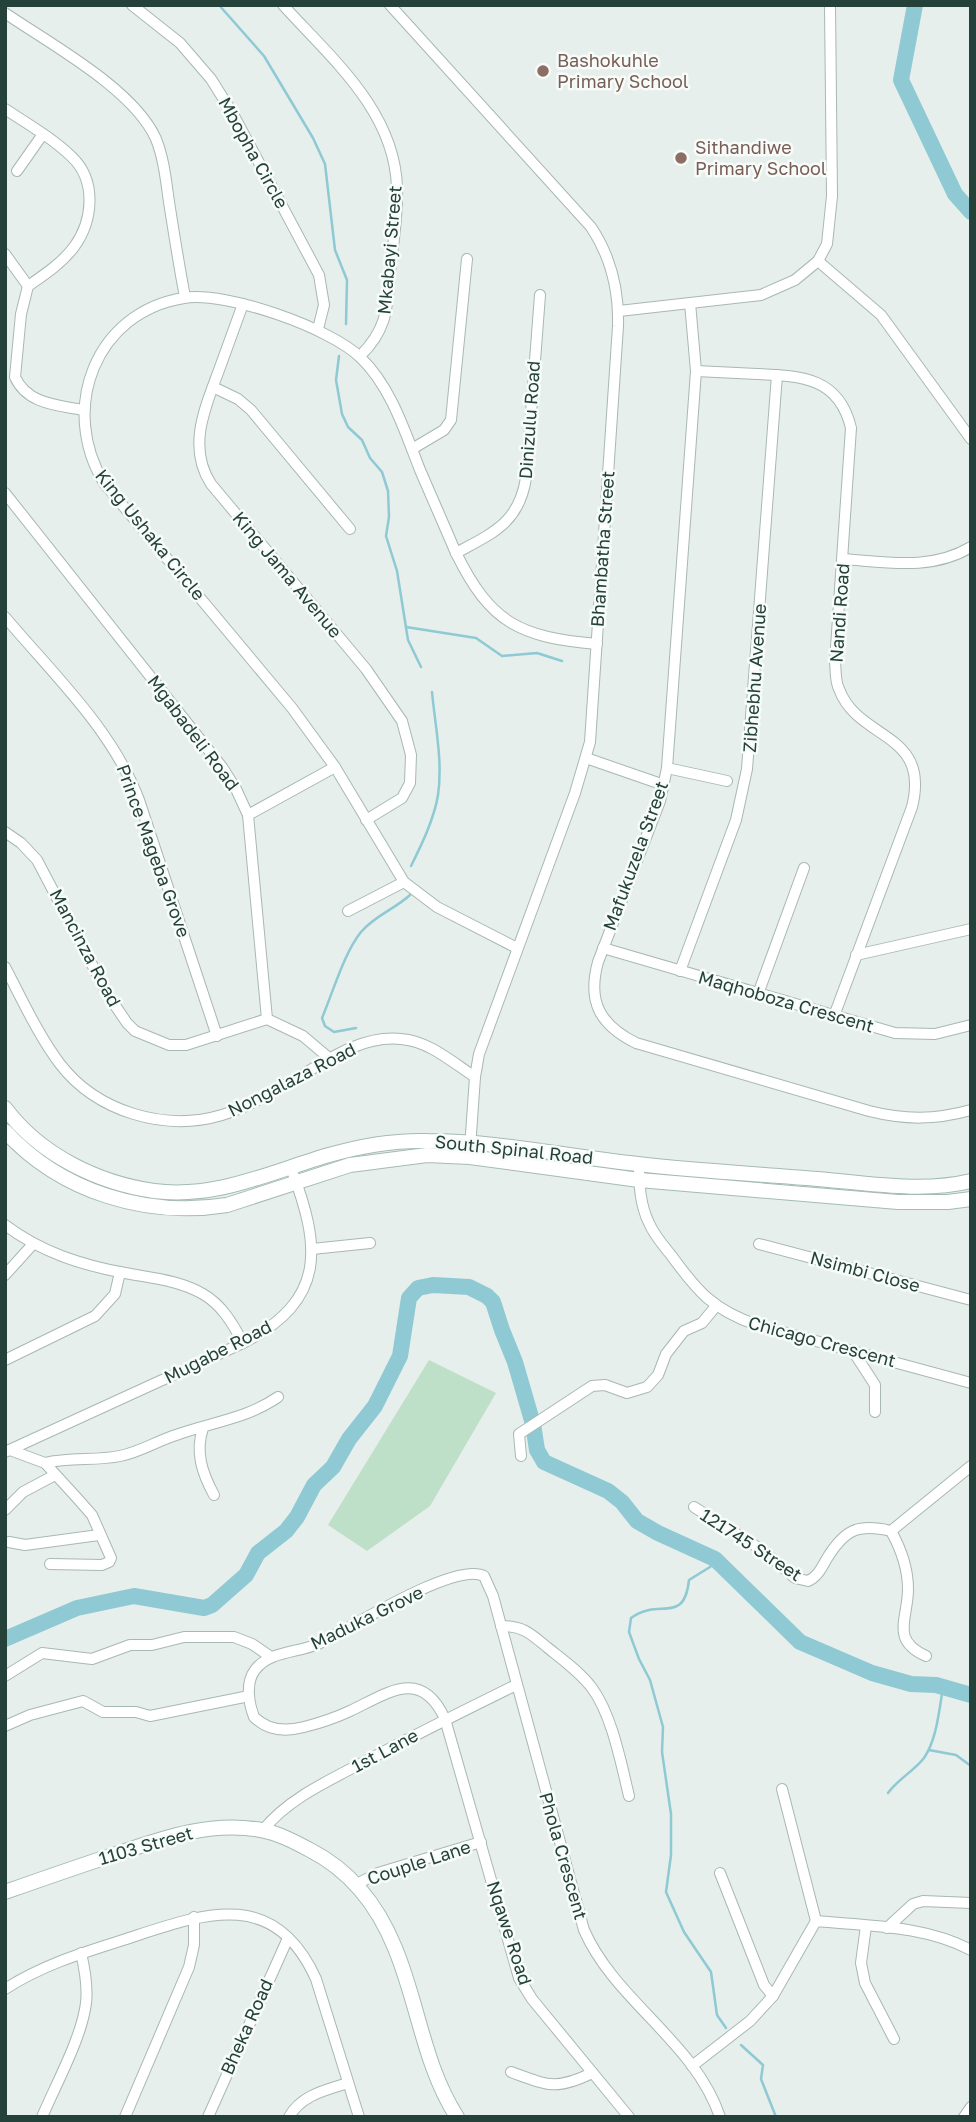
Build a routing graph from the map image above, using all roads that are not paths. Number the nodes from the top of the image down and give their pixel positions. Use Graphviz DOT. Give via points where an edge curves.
graph roads {
  1 [pos="132,5"];
  2 [pos="283,5"];
  3 [pos="390,5"];
  4 [pos="830,5"];
  5 [pos="5,13"];
  6 [pos="5,109"];
  7 [pos="43,134"];
  8 [pos="17,171"];
  9 [pos="5,254"];
  10 [pos="467,259"];
  11 [pos="818,261"];
  12 [pos="28,286"];
  13 [pos="540,295"];
  14 [pos="184,298"];
  15 [pos="690,303"];
  16 [pos="243,304"];
  17 [pos="619,311"];
  18 [pos="318,329"];
  19 [pos="360,356"];
  20 [pos="696,371"];
  21 [pos="10,374"];
  22 [pos="776,375"];
  23 [pos="213,387"];
  24 [pos="83,410"];
  25 [pos="971,439"];
  26 [pos="412,449"];
  27 [pos="5,493"];
  28 [pos="350,529"];
  29 [pos="971,547"];
  30 [pos="456,553"];
  31 [pos="843,559"];
  32 [pos="5,617"];
  33 [pos="597,644"];
  34 [pos="586,758"];
  35 [pos="335,767"];
  36 [pos="667,768"];
  37 [pos="727,781"];
  38 [pos="664,785"];
  39 [pos="248,816"];
  40 [pos="366,820"];
  41 [pos="5,832"];
  42 [pos="804,868"];
  43 [pos="404,882"];
  44 [pos="348,911"];
  45 [pos="971,929"];
  46 [pos="517,948"];
  47 [pos="603,948"];
  48 [pos="856,955"];
  49 [pos="5,967"];
  50 [pos="680,971"];
  51 [pos="758,995"];
  52 [pos="834,1016"];
  53 [pos="267,1020"];
  54 [pos="971,1025"];
  55 [pos="217,1036"];
  56 [pos="330,1058"];
  57 [pos="475,1077"];
  58 [pos="5,1108"];
  59 [pos="971,1110"];
  60 [pos="5,1131"];
  61 [pos="470,1150"];
  62 [pos="639,1164"];
  63 [pos="294,1175"];
  64 [pos="639,1180"];
  65 [pos="971,1181"];
  66 [pos="971,1199"];
  67 [pos="5,1225"];
  68 [pos="370,1243"];
  69 [pos="33,1244"];
  70 [pos="759,1244"];
  71 [pos="312,1249"];
  72 [pos="120,1272"];
  73 [pos="5,1275"];
  74 [pos="971,1300"];
  75 [pos="716,1306"];
  76 [pos="243,1343"];
  77 [pos="853,1351"];
  78 [pos="5,1360"];
  79 [pos="971,1383"];
  80 [pos="278,1397"];
  81 [pos="875,1412"];
  82 [pos="203,1427"];
  83 [pos="8,1451"];
  84 [pos="521,1456"];
  85 [pos="44,1463"];
  86 [pos="971,1466"];
  87 [pos="55,1475"];
  88 [pos="214,1495"];
  89 [pos="694,1507"];
  90 [pos="5,1510"];
  91 [pos="891,1531"];
  92 [pos="99,1535"];
  93 [pos="9,1542"];
  94 [pos="50,1564"];
  95 [pos="467,1573"];
  96 [pos="500,1626"];
  97 [pos="926,1656"];
  98 [pos="271,1657"];
  99 [pos="5,1676"];
  100 [pos="516,1685"];
  101 [pos="249,1696"];
  102 [pos="445,1719"];
  103 [pos="5,1726"];
  104 [pos="782,1789"];
  105 [pos="629,1796"];
  106 [pos="263,1830"];
  107 [pos="481,1842"];
  108 [pos="720,1873"];
  109 [pos="357,1884"];
  110 [pos="5,1892"];
  111 [pos="971,1903"];
  112 [pos="194,1917"];
  113 [pos="816,1921"];
  114 [pos="866,1926"];
  115 [pos="887,1928"];
  116 [pos="288,1938"];
  117 [pos="971,1950"];
  118 [pos="81,1953"];
  119 [pos="5,1989"];
  120 [pos="773,1996"];
  121 [pos="894,2039"];
  122 [pos="692,2066"];
  123 [pos="511,2072"];
  124 [pos="592,2073"];
  125 [pos="348,2082"];
  126 [pos="971,2107"];
  127 [pos="42,2117"];
  128 [pos="125,2117"];
  129 [pos="208,2117"];
  130 [pos="289,2117"];
  131 [pos="359,2117"];
  132 [pos="457,2117"];
  133 [pos="629,2117"];
  134 [pos="720,2117"];
  135 [pos="964,2117"];
  1 -- 18 [label="street, Mbopha Circle" via="194,58 233,114 319,275 324,304"];
  2 -- 19 [label="street, Mkabayi Street" via="364,96 378,117 393,157 397,201 385,317 376,339"];
  3 -- 17 [label="street, Bhambatha Street" via="591,227 610,264"];
  4 -- 11 [label="street" via="832,196 827,244"];
  5 -- 14 [label="street" via="114,88 148,125 164,168"];
  6 -- 7 [label="street"];
  7 -- 8 [label="street"];
  7 -- 12 [label="street" via="84,172 90,202 87,222 73,249"];
  9 -- 12 [label="street"];
  10 -- 26 [label="street" via="453,412 444,430"];
  11 -- 15 [label="street" via="773,291"];
  11 -- 25 [label="street" via="881,315"];
  12 -- 21 [label="street"];
  13 -- 30 [label="street, Dinizulu Road" via="521,499 510,520"];
  14 -- 16 [label="street, King Ushaka Circle" via="215,297"];
  14 -- 24 [label="street, King Ushaka Circle" via="144,312 111,340 89,379"];
  15 -- 17 [label="street"];
  15 -- 20 [label="street, Mafukuzela Street"];
  16 -- 18 [label="street, King Ushaka Circle"];
  16 -- 23 [label="street, King Jama Avenue"];
  17 -- 33 [label="street, Bhambatha Street"];
  18 -- 19 [label="street, King Ushaka Circle"];
  19 -- 26 [label="street, King Ushaka Circle" via="384,387"];
  20 -- 22 [label="street, Nandi Road"];
  20 -- 36 [label="street, Mafukuzela Street"];
  21 -- 24 [label="street" via="34,398"];
  22 -- 31 [label="street, Nandi Road" via="803,377 825,387 850,422"];
  22 -- 50 [label="street, Zibhebhu Avenue" via="747,769 736,820"];
  23 -- 28 [label="street" via="251,410"];
  23 -- 40 [label="street, King Jama Avenue" via="199,438 207,478 366,669 406,731 411,755 407,792"];
  24 -- 35 [label="street, King Ushaka Circle" via="88,449 104,482 292,708"];
  26 -- 30 [label="street, King Ushaka Circle"];
  27 -- 39 [label="street, Mgabadeli Road" via="228,775"];
  29 -- 31 [label="street" via="948,559 924,563"];
  30 -- 33 [label="street, King Ushaka Circle" via="484,599 517,627 541,636"];
  31 -- 48 [label="street, Nandi Road" via="835,662 838,688 852,710 908,757 915,774 912,807"];
  32 -- 55 [label="street, Prince Mageba Grove" via="105,735 123,764"];
  33 -- 34 [label="street, Bhambatha Street"];
  34 -- 38 [label="street"];
  34 -- 46 [label="street, Bhambatha Street"];
  35 -- 39 [label="street"];
  35 -- 40 [label="street, King Ushaka Circle"];
  36 -- 37 [label="street"];
  36 -- 38 [label="street, Mafukuzela Street"];
  38 -- 47 [label="street, Mafukuzela Street"];
  39 -- 53 [label="street, Mgabadeli Road"];
  40 -- 43 [label="street, King Ushaka Circle"];
  41 -- 55 [label="street, Mancinza Road" via="37,860 127,1023 146,1037 169,1045"];
  42 -- 51 [label="street"];
  43 -- 44 [label="street"];
  43 -- 46 [label="street, King Ushaka Circle" via="437,907"];
  45 -- 48 [label="street"];
  46 -- 57 [label="street, Bhambatha Street" via="482,1044"];
  47 -- 50 [label="street, Maqhoboza Crescent"];
  47 -- 59 [label="street, Mafukuzela Street" via="594,977 597,1009 610,1026 636,1043 890,1116 920,1119"];
  48 -- 52 [label="street, Nandi Road"];
  49 -- 56 [label="street, Nongalaza Road" via="71,1076 99,1098 141,1117 179,1121 225,1114"];
  50 -- 51 [label="street, Maqhoboza Crescent"];
  51 -- 52 [label="street, Maqhoboza Crescent"];
  52 -- 54 [label="street, Maqhoboza Crescent" via="908,1034 935,1034"];
  53 -- 55 [label="street, Mancinza Road"];
  53 -- 56 [label="street" via="303,1036"];
  56 -- 57 [label="street, Nongalaza Road" via="359,1045 398,1038 419,1042"];
  57 -- 61 [label="street, Bhambatha Street"];
  58 -- 63 [label="street, South Spinal Road" via="46,1148 123,1185 193,1193"];
  60 -- 63 [label="street, South Spinal Road" via="53,1171 95,1192 138,1205 206,1208 250,1199"];
  61 -- 62 [label="street, South Spinal Road"];
  61 -- 63 [label="street, South Spinal Road"];
  61 -- 64 [label="street, South Spinal Road"];
  62 -- 64 [label="street, Chicago Crescent"];
  62 -- 65 [label="street, South Spinal Road" via="888,1185"];
  63 -- 71 [label="street, Mugabe Road"];
  64 -- 66 [label="street, South Spinal Road" via="898,1202"];
  64 -- 75 [label="street, Chicago Crescent" via="649,1224 689,1279"];
  67 -- 69 [label="street"];
  68 -- 71 [label="street"];
  69 -- 72 [label="street" via="65,1258"];
  69 -- 73 [label="street"];
  70 -- 74 [label="street, Nsimbi Close"];
  71 -- 76 [label="street, Mugabe Road" via="309,1279 295,1304 277,1324"];
  72 -- 76 [label="street" via="178,1283 202,1293 228,1317"];
  72 -- 78 [label="street" via="115,1294 95,1316"];
  75 -- 77 [label="street, Chicago Crescent" via="757,1325"];
  75 -- 84 [label="street" via="702,1322 684,1331 647,1387 627,1393 610,1386 587,1389 520,1433"];
  76 -- 83 [label="street, Mugabe Road"];
  77 -- 79 [label="street, Chicago Crescent"];
  77 -- 81 [label="street" via="875,1385"];
  80 -- 82 [label="street" via="256,1410"];
  82 -- 85 [label="street" via="121,1456"];
  82 -- 88 [label="street" via="198,1444 201,1466"];
  83 -- 85 [label="street"];
  85 -- 87 [label="street"];
  86 -- 91 [label="street"];
  87 -- 90 [label="street" via="23,1492"];
  87 -- 92 [label="street" via="90,1511"];
  89 -- 91 [label="street, 121745 Street" via="802,1581 815,1578 850,1531 870,1527"];
  91 -- 97 [label="street" via="907,1574 906,1642"];
  92 -- 93 [label="street" via="25,1545"];
  92 -- 94 [label="street" via="111,1558 107,1564"];
  95 -- 96 [label="street, Phola Crescent" via="484,1576"];
  95 -- 98 [label="street, Maduka Grove" via="386,1606 318,1644"];
  96 -- 100 [label="street, Phola Crescent"];
  96 -- 105 [label="street" via="527,1631 594,1690 608,1721"];
  98 -- 99 [label="street" via="234,1637 184,1637 130,1645 92,1659 42,1653"];
  98 -- 101 [label="street" via="253,1672"];
  100 -- 102 [label="street, 1st Lane"];
  100 -- 122 [label="street, Phola Crescent" via="592,1949"];
  101 -- 102 [label="street" via="254,1717 262,1725 281,1730 324,1722 408,1687 432,1698"];
  101 -- 103 [label="street" via="150,1716 103,1712 83,1701"];
  102 -- 106 [label="street, 1st Lane" via="285,1807"];
  102 -- 107 [label="street, Nqawe Road"];
  104 -- 113 [label="street"];
  106 -- 109 [label="street, 1103 Street" via="323,1857"];
  106 -- 110 [label="street, 1103 Street" via="180,1833"];
  107 -- 109 [label="street, Couple Lane" via="378,1873"];
  107 -- 124 [label="street, Nqawe Road" via="519,1978"];
  108 -- 120 [label="street" via="764,1985"];
  109 -- 132 [label="street, 1103 Street" via="392,1940 440,2086"];
  111 -- 115 [label="street" via="923,1900"];
  112 -- 116 [label="street" via="240,1914 258,1918"];
  112 -- 118 [label="street"];
  112 -- 128 [label="street" via="189,1967"];
  113 -- 114 [label="street"];
  113 -- 120 [label="street"];
  114 -- 115 [label="street"];
  114 -- 121 [label="street" via="860,1963 865,1983"];
  115 -- 117 [label="street" via="940,1937"];
  116 -- 125 [label="street" via="302,1951 316,1979"];
  116 -- 129 [label="street, Bheka Road"];
  118 -- 119 [label="street"];
  118 -- 127 [label="street" via="86,1987 81,2026"];
  120 -- 122 [label="street" via="750,2021"];
  122 -- 134 [label="street, Phola Crescent"];
  123 -- 124 [label="street" via="557,2086"];
  124 -- 133 [label="street, Nqawe Road"];
  125 -- 130 [label="street" via="310,2096"];
  125 -- 131 [label="street"];
  126 -- 135 [label="street"];
}
